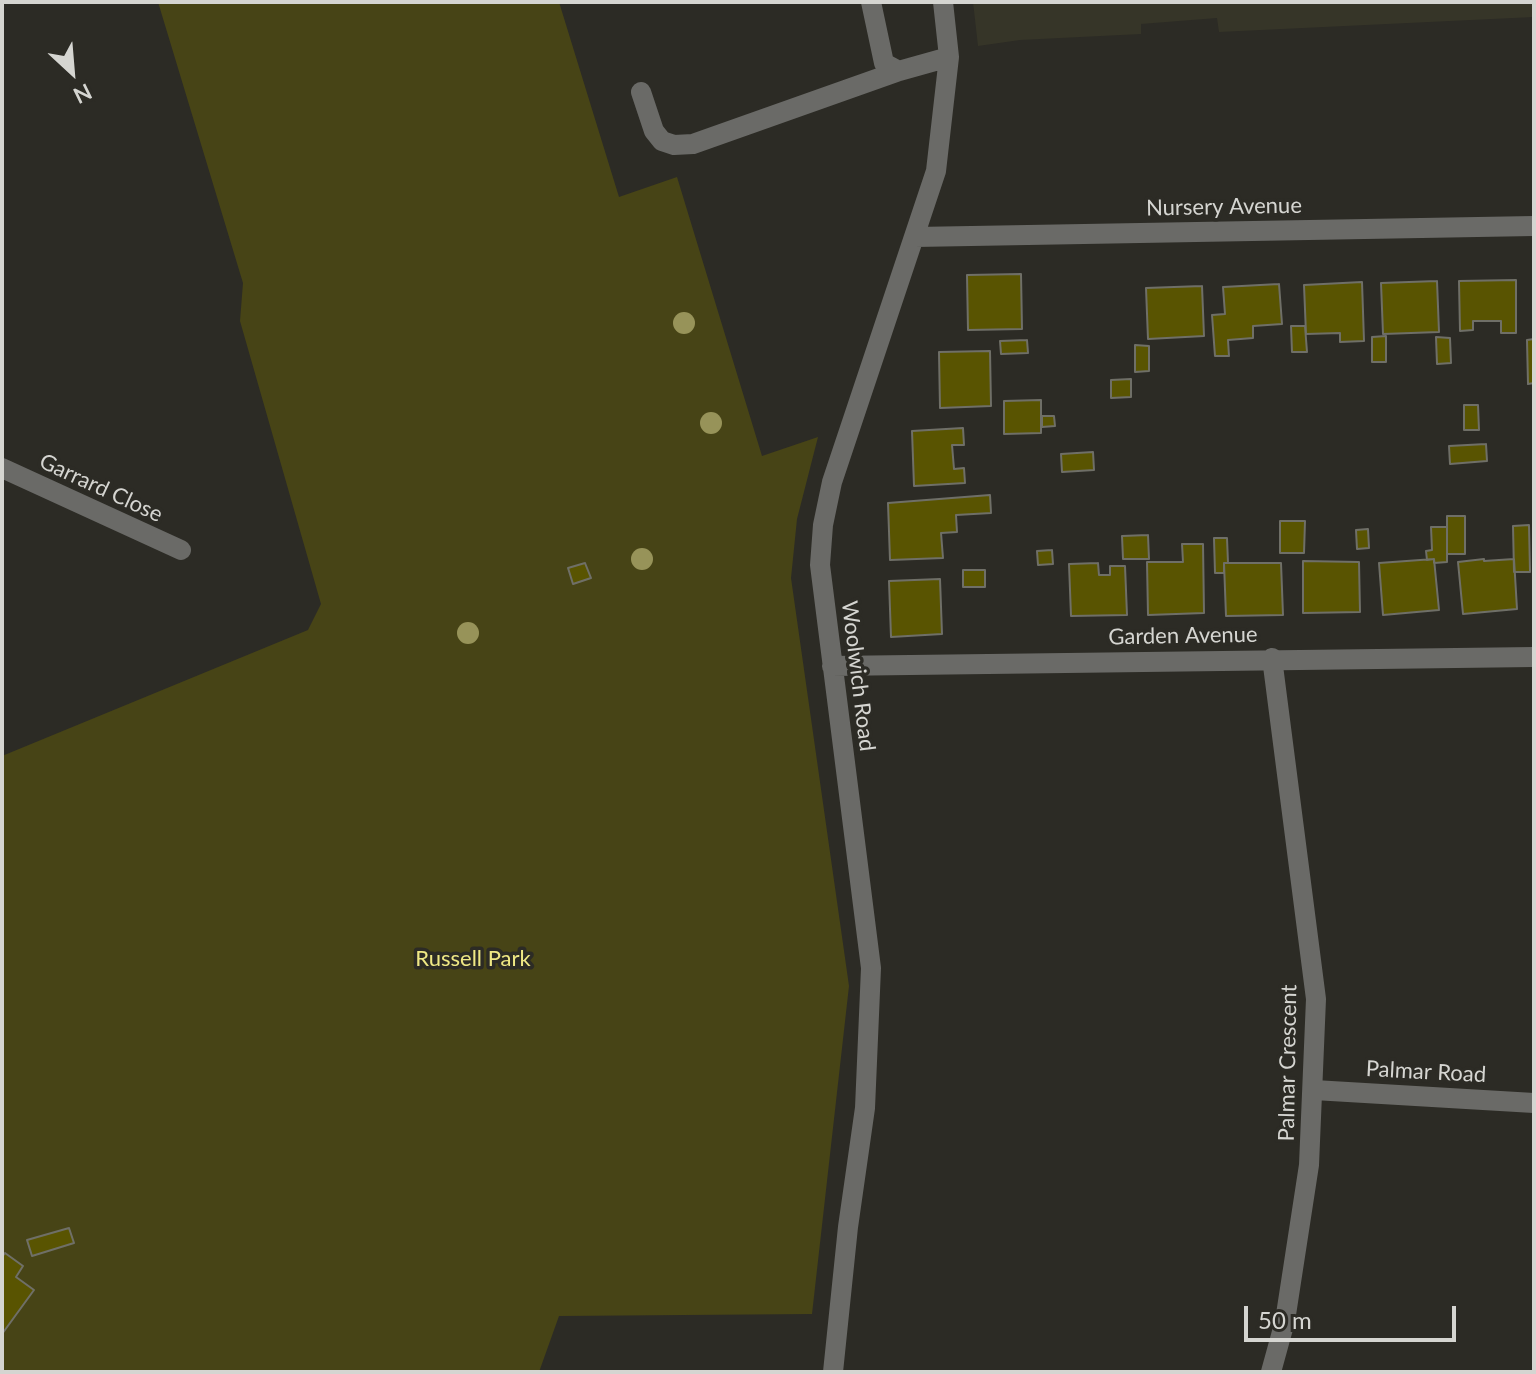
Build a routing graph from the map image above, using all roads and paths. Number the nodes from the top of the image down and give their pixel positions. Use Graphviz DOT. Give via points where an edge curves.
graph roads {
  1 [pos="871,2"];
  2 [pos="943,2"];
  3 [pos="949,57"];
  4 [pos="899,71"];
  5 [pos="641,92"];
  6 [pos="1534,226"];
  7 [pos="915,237"];
  8 [pos="2,468"];
  9 [pos="181,550"];
  10 [pos="1534,657"];
  11 [pos="1272,658"];
  12 [pos="832,666"];
  13 [pos="1314,1090"];
  14 [pos="1534,1103"];
  15 [pos="833,1372"];
  16 [pos="1271,1372"];
  1 -- 4 [label="street" via="884,63"];
  2 -- 3 [label="street, Woolwich Road"];
  3 -- 4 [label="street"];
  3 -- 7 [label="street, Woolwich Road" via="936,171"];
  4 -- 5 [label="street" via="693,144 662,141"];
  6 -- 7 [label="street, Nursery Avenue"];
  7 -- 12 [label="street, Woolwich Road" via="832,482 823,525 820,565"];
  8 -- 9 [label="street, Garrard Close"];
  10 -- 11 [label="street, Garden Avenue"];
  11 -- 12 [label="street, Garden Avenue"];
  11 -- 13 [label="street, Palmar Crescent" via="1316,999"];
  12 -- 15 [label="street, Woolwich Road" via="871,968 865,1108"];
  13 -- 14 [label="street, Palmar Road"];
  13 -- 16 [label="street, Palmar Crescent" via="1299,1238"];
}
